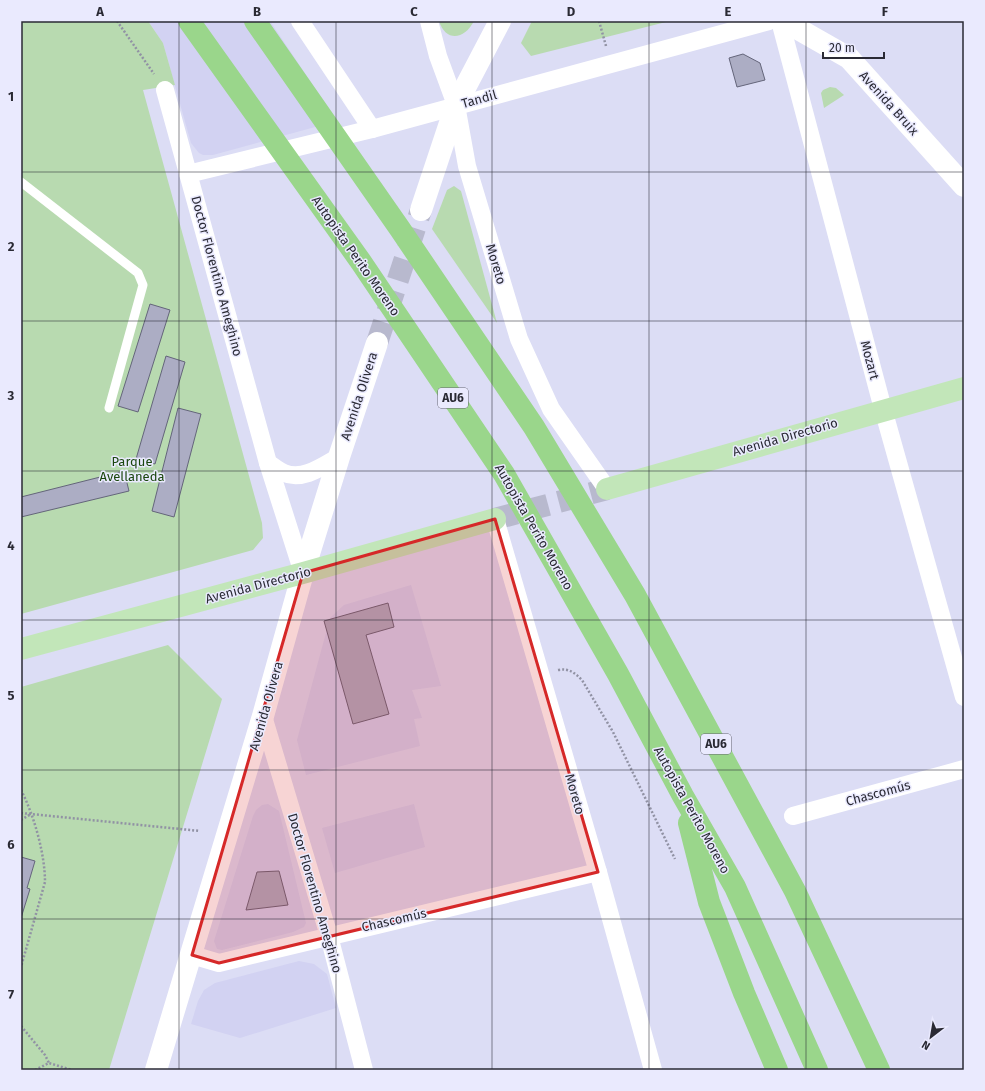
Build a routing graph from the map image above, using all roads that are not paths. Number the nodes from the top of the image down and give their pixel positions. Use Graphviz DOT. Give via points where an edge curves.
graph roads {
  1 [pos="189,21"];
  2 [pos="255,21"];
  3 [pos="300,21"];
  4 [pos="429,21"];
  5 [pos="500,21"];
  6 [pos="769,21"];
  7 [pos="780,21"];
  8 [pos="784,21"];
  9 [pos="164,90"];
  10 [pos="456,106"];
  11 [pos="372,128"];
  12 [pos="188,174"];
  13 [pos="21,182"];
  14 [pos="964,186"];
  15 [pos="421,210"];
  16 [pos="377,343"];
  17 [pos="964,388"];
  18 [pos="108,408"];
  19 [pos="883,409"];
  20 [pos="339,457"];
  21 [pos="268,463"];
  22 [pos="607,489"];
  23 [pos="495,519"];
  24 [pos="304,573"];
  25 [pos="21,649"];
  26 [pos="964,697"];
  27 [pos="263,716"];
  28 [pos="964,769"];
  29 [pos="683,796"];
  30 [pos="793,816"];
  31 [pos="598,872"];
  32 [pos="329,936"];
  33 [pos="192,955"];
  34 [pos="156,1070"];
  35 [pos="364,1070"];
  36 [pos="653,1070"];
  37 [pos="777,1070"];
  38 [pos="817,1070"];
  39 [pos="879,1070"];
  1 -- 29 [label="highway, Autopista Perito Moreno / AU6" via="361,262 504,474 618,674"];
  2 -- 39 [label="highway, AU6" via="534,427 635,595 795,891"];
  3 -- 11 [label="street"];
  4 -- 10 [label="street, Moreto" via="438,56"];
  5 -- 10 [label="main road"];
  6 -- 10 [label="street, Tandil"];
  7 -- 19 [label="street, Mozart"];
  8 -- 14 [label="main road, Avenida Bruix" via="849,58"];
  9 -- 12 [label="street, Doctor Florentino Ameghino"];
  10 -- 11 [label="street, Tandil"];
  10 -- 15 [label="main road"];
  10 -- 22 [label="street, Moreto" via="467,166 519,339 551,409"];
  11 -- 12 [label="street, Tandil"];
  12 -- 21 [label="street, Doctor Florentino Ameghino"];
  13 -- 18 [label="lane" via="142,278 143,285"];
  16 -- 20 [label="main road, Avenida Olivera"];
  17 -- 19 [label="main road, Avenida Directorio"];
  19 -- 22 [label="main road, Avenida Directorio"];
  19 -- 26 [label="street, Mozart"];
  20 -- 21 [label="street" via="311,473 298,476 284,474"];
  20 -- 24 [label="main road, Avenida Olivera"];
  21 -- 24 [label="street, Doctor Florentino Ameghino"];
  23 -- 24 [label="main road, Avenida Directorio"];
  23 -- 31 [label="street, Moreto"];
  24 -- 25 [label="main road, Avenida Directorio"];
  24 -- 27 [label="main road, Avenida Olivera"];
  27 -- 32 [label="street, Doctor Florentino Ameghino"];
  27 -- 33 [label="main road, Avenida Olivera"];
  28 -- 30 [label="street, Chascomús"];
  29 -- 37 [label="highway" via="710,902 744,993"];
  29 -- 38 [label="highway, Autopista Perito Moreno / AU6" via="735,887"];
  31 -- 32 [label="street, Chascomús"];
  31 -- 36 [label="street, Moreto"];
  32 -- 33 [label="street, Chascomús" via="219,963"];
  32 -- 35 [label="street, Doctor Florentino Ameghino"];
  33 -- 34 [label="main road, Avenida Olivera"];
}
